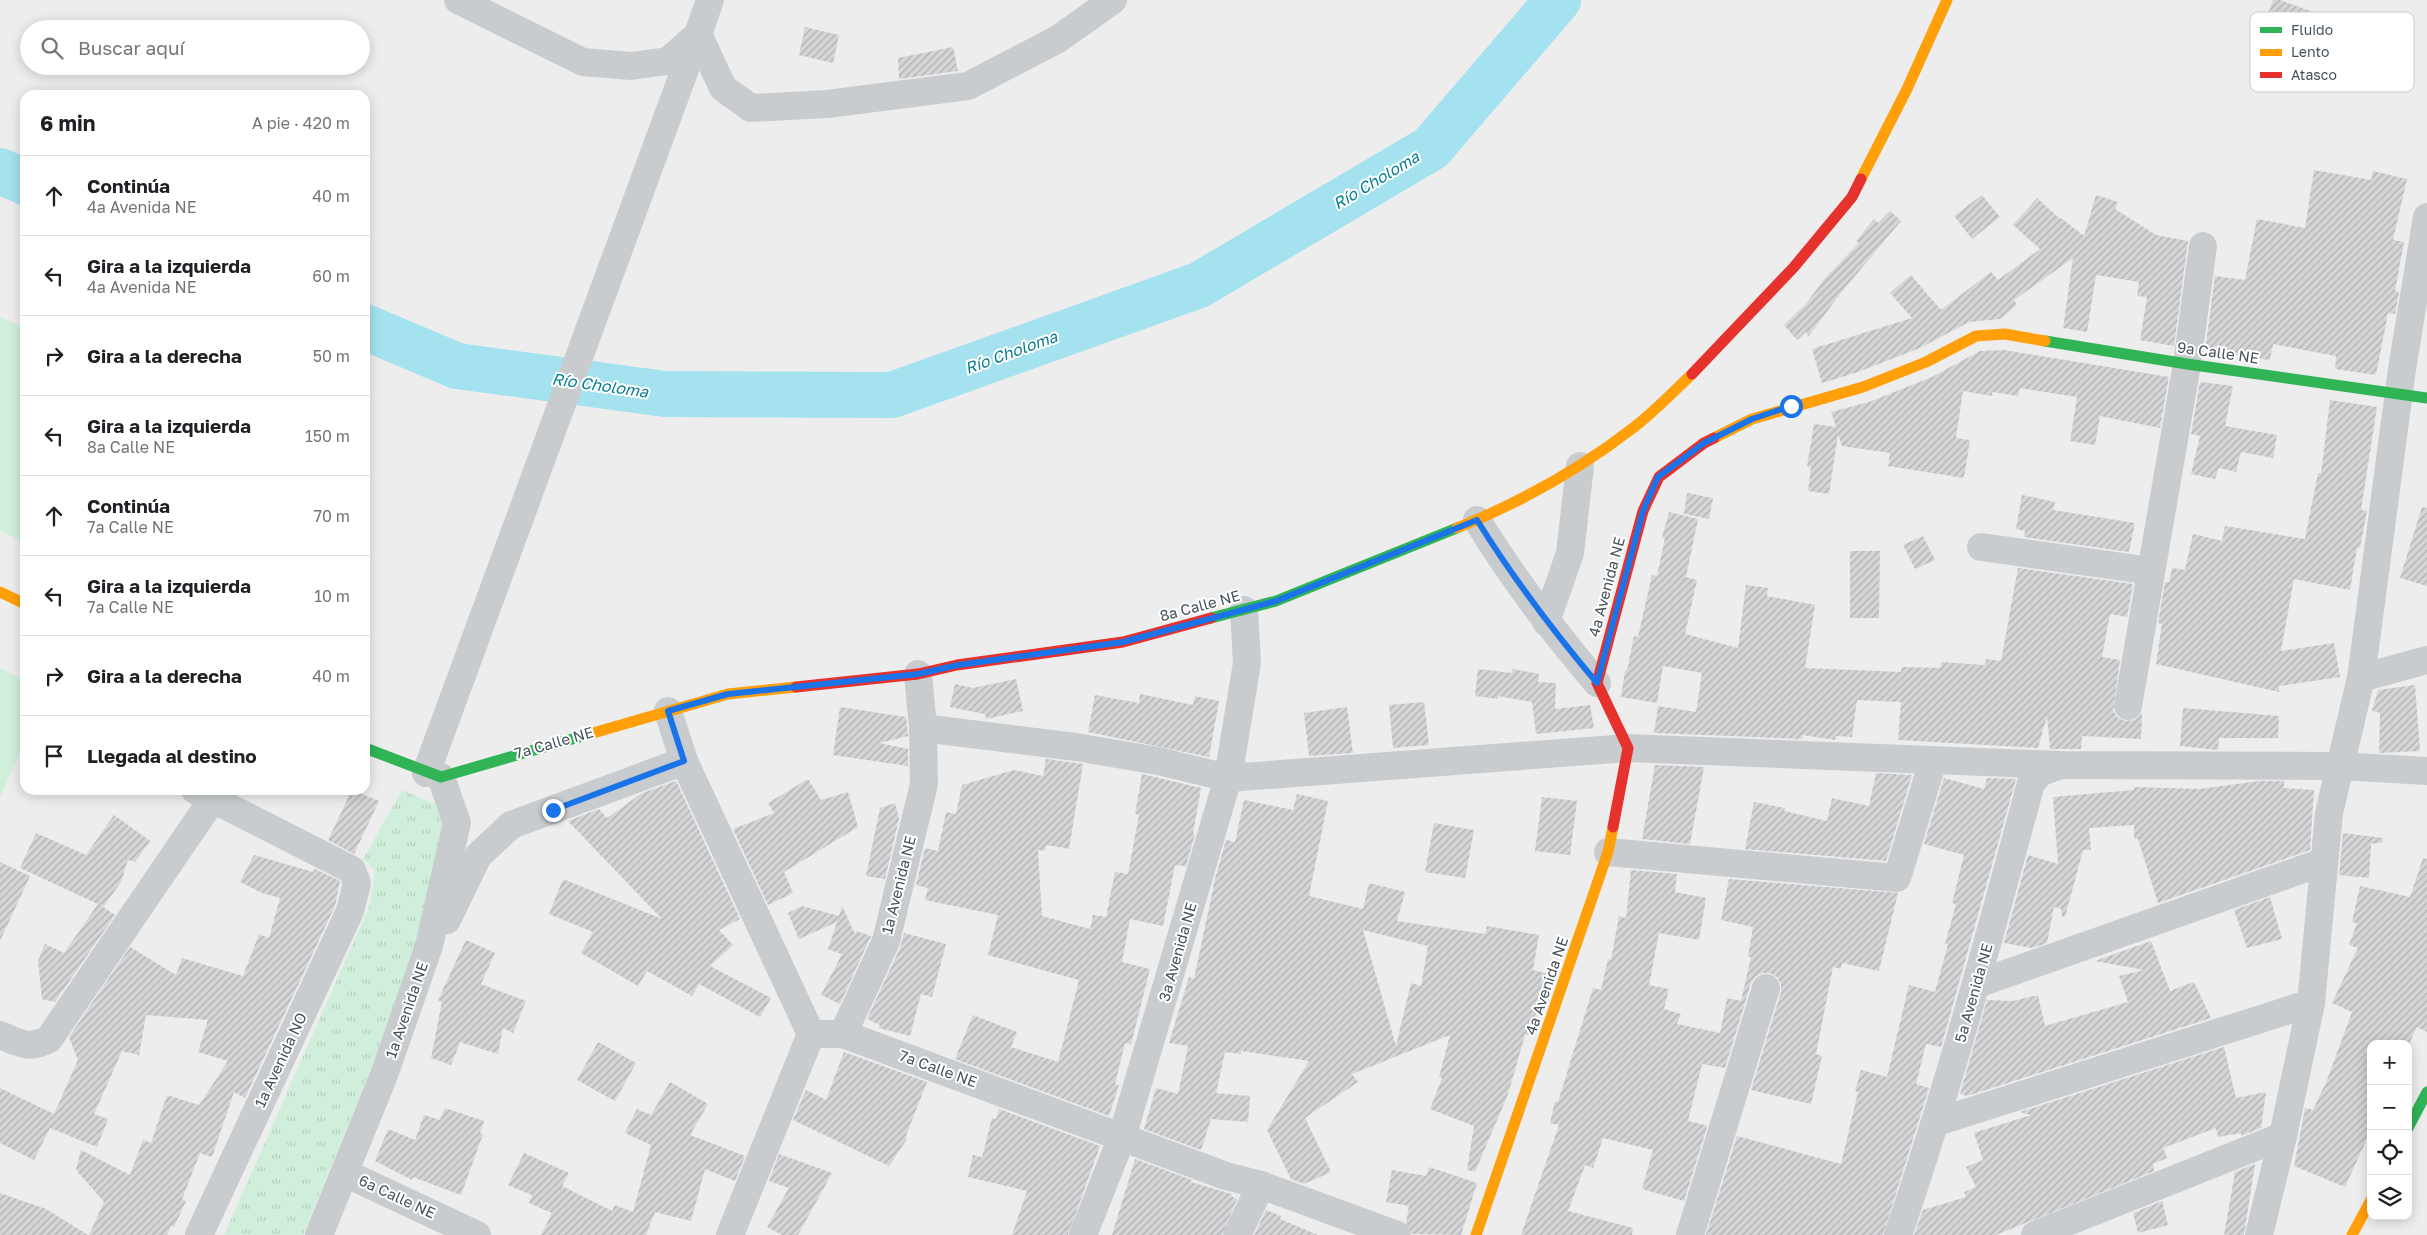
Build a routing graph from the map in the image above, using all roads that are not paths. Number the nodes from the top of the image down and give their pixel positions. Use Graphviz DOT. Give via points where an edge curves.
graph roads {
  1 [pos="458,0"];
  2 [pos="710,0"];
  3 [pos="1113,0"];
  4 [pos="1947,0"];
  5 [pos="698,34"];
  6 [pos="2427,217"];
  7 [pos="2203,246"];
  8 [pos="2005,334"];
  9 [pos="2187,364"];
  10 [pos="2400,394"];
  11 [pos="2427,398"];
  12 [pos="1580,466"];
  13 [pos="1477,520"];
  14 [pos="1981,547"];
  15 [pos="2151,570"];
  16 [pos="0,592"];
  17 [pos="20,602"];
  18 [pos="1244,610"];
  19 [pos="1546,622"];
  20 [pos="2427,660"];
  21 [pos="918,674"];
  22 [pos="2361,678"];
  23 [pos="1597,683"];
  24 [pos="2128,706"];
  25 [pos="668,711"];
  26 [pos="923,728"];
  27 [pos="1628,748"];
  28 [pos="370,750"];
  29 [pos="684,761"];
  30 [pos="1933,761"];
  31 [pos="2061,765"];
  32 [pos="2339,766"];
  33 [pos="2427,771"];
  34 [pos="434,775"];
  35 [pos="1228,778"];
  36 [pos="203,795"];
  37 [pos="1608,852"];
  38 [pos="2323,862"];
  39 [pos="429,946"];
  40 [pos="1977,984"];
  41 [pos="1766,988"];
  42 [pos="2311,1002"];
  43 [pos="811,1034"];
  44 [pos="843,1034"];
  45 [pos="0,1035"];
  46 [pos="2427,1092"];
  47 [pos="2412,1120"];
  48 [pos="1937,1122"];
  49 [pos="2283,1136"];
  50 [pos="1122,1137"];
  51 [pos="345,1173"];
  52 [pos="1260,1185"];
  53 [pos="2367,1207"];
  54 [pos="199,1235"];
  55 [pos="319,1235"];
  56 [pos="477,1235"];
  57 [pos="730,1235"];
  58 [pos="1083,1235"];
  59 [pos="1237,1235"];
  60 [pos="1397,1235"];
  61 [pos="1476,1235"];
  62 [pos="1690,1235"];
  63 [pos="1898,1235"];
  64 [pos="2035,1235"];
  65 [pos="2259,1235"];
  66 [pos="2352,1235"];
  1 -- 5 [label="street" via="583,62 632,66 668,61"];
  2 -- 5 [label="street"];
  3 -- 5 [label="street" via="1058,39 968,86 827,104 751,108 723,88"];
  4 -- 12 [label="street, 8a Calle NE" via="1908,89 1852,197 1794,267 1698,369 1634,427"];
  5 -- 34 [label="street" via="442,729"];
  6 -- 10 [label="street"];
  7 -- 9 [label="street"];
  8 -- 9 [label="street, 9a Calle NE"];
  8 -- 23 [label="street, 4a Avenida NE" via="1976,336 1926,362 1863,387 1752,419 1704,443 1658,477 1643,511"];
  9 -- 10 [label="street, 9a Calle NE"];
  9 -- 15 [label="street"];
  10 -- 11 [label="street, 9a Calle NE"];
  10 -- 22 [label="street"];
  12 -- 13 [label="street, 8a Calle NE"];
  12 -- 19 [label="street" via="1570,552"];
  13 -- 18 [label="street, 8a Calle NE" via="1276,601"];
  13 -- 19 [label="street"];
  14 -- 15 [label="street"];
  15 -- 24 [label="street"];
  16 -- 17 [label="street"];
  18 -- 21 [label="street, 8a Calle NE" via="1123,642 958,665"];
  18 -- 35 [label="street, 3a Avenida NE" via="1247,663"];
  19 -- 23 [label="street"];
  20 -- 22 [label="street"];
  21 -- 25 [label="street, 7a Calle NE" via="728,694"];
  21 -- 26 [label="street, 1a Avenida NE"];
  22 -- 32 [label="street"];
  23 -- 27 [label="street"];
  25 -- 29 [label="street"];
  25 -- 34 [label="street, 7a Calle NE"];
  26 -- 35 [label="street" via="1085,749 1158,761"];
  26 -- 44 [label="street, 1a Avenida NE" via="924,784 886,941"];
  27 -- 30 [label="street"];
  27 -- 35 [label="street"];
  27 -- 37 [label="street, 4a Avenida NE"];
  28 -- 34 [label="street"];
  29 -- 39 [label="street" via="511,825 478,856 450,915"];
  29 -- 43 [label="street"];
  30 -- 31 [label="street"];
  30 -- 37 [label="street" via="1897,878"];
  31 -- 32 [label="street"];
  31 -- 40 [label="street, 5a Avenida NE" via="2041,772 2031,783"];
  32 -- 33 [label="street"];
  32 -- 38 [label="street"];
  34 -- 39 [label="street, 1a Avenida NE" via="457,823"];
  35 -- 50 [label="street, 3a Avenida NE"];
  36 -- 45 [label="street" via="49,1040 25,1045"];
  36 -- 54 [label="street, 1a Avenida NO" via="352,870 357,883 350,911"];
  37 -- 61 [label="street, 4a Avenida NE"];
  38 -- 40 [label="street"];
  38 -- 42 [label="street"];
  39 -- 51 [label="street, 1a Avenida NE" via="384,1075"];
  40 -- 48 [label="street, 5a Avenida NE"];
  41 -- 62 [label="street"];
  42 -- 48 [label="street"];
  42 -- 49 [label="street"];
  43 -- 44 [label="street, 7a Calle NE"];
  43 -- 57 [label="street"];
  44 -- 50 [label="street, 7a Calle NE"];
  46 -- 47 [label="street"];
  48 -- 63 [label="street, 5a Avenida NE"];
  49 -- 64 [label="street"];
  49 -- 65 [label="street"];
  50 -- 52 [label="street, 7a Calle NE" via="1226,1176"];
  50 -- 58 [label="street, 3a Avenida NE"];
  51 -- 55 [label="street, 1a Avenida NE"];
  51 -- 56 [label="street, 6a Calle NE"];
  52 -- 59 [label="street"];
  52 -- 60 [label="street, 7a Calle NE"];
  53 -- 66 [label="street"];
}
